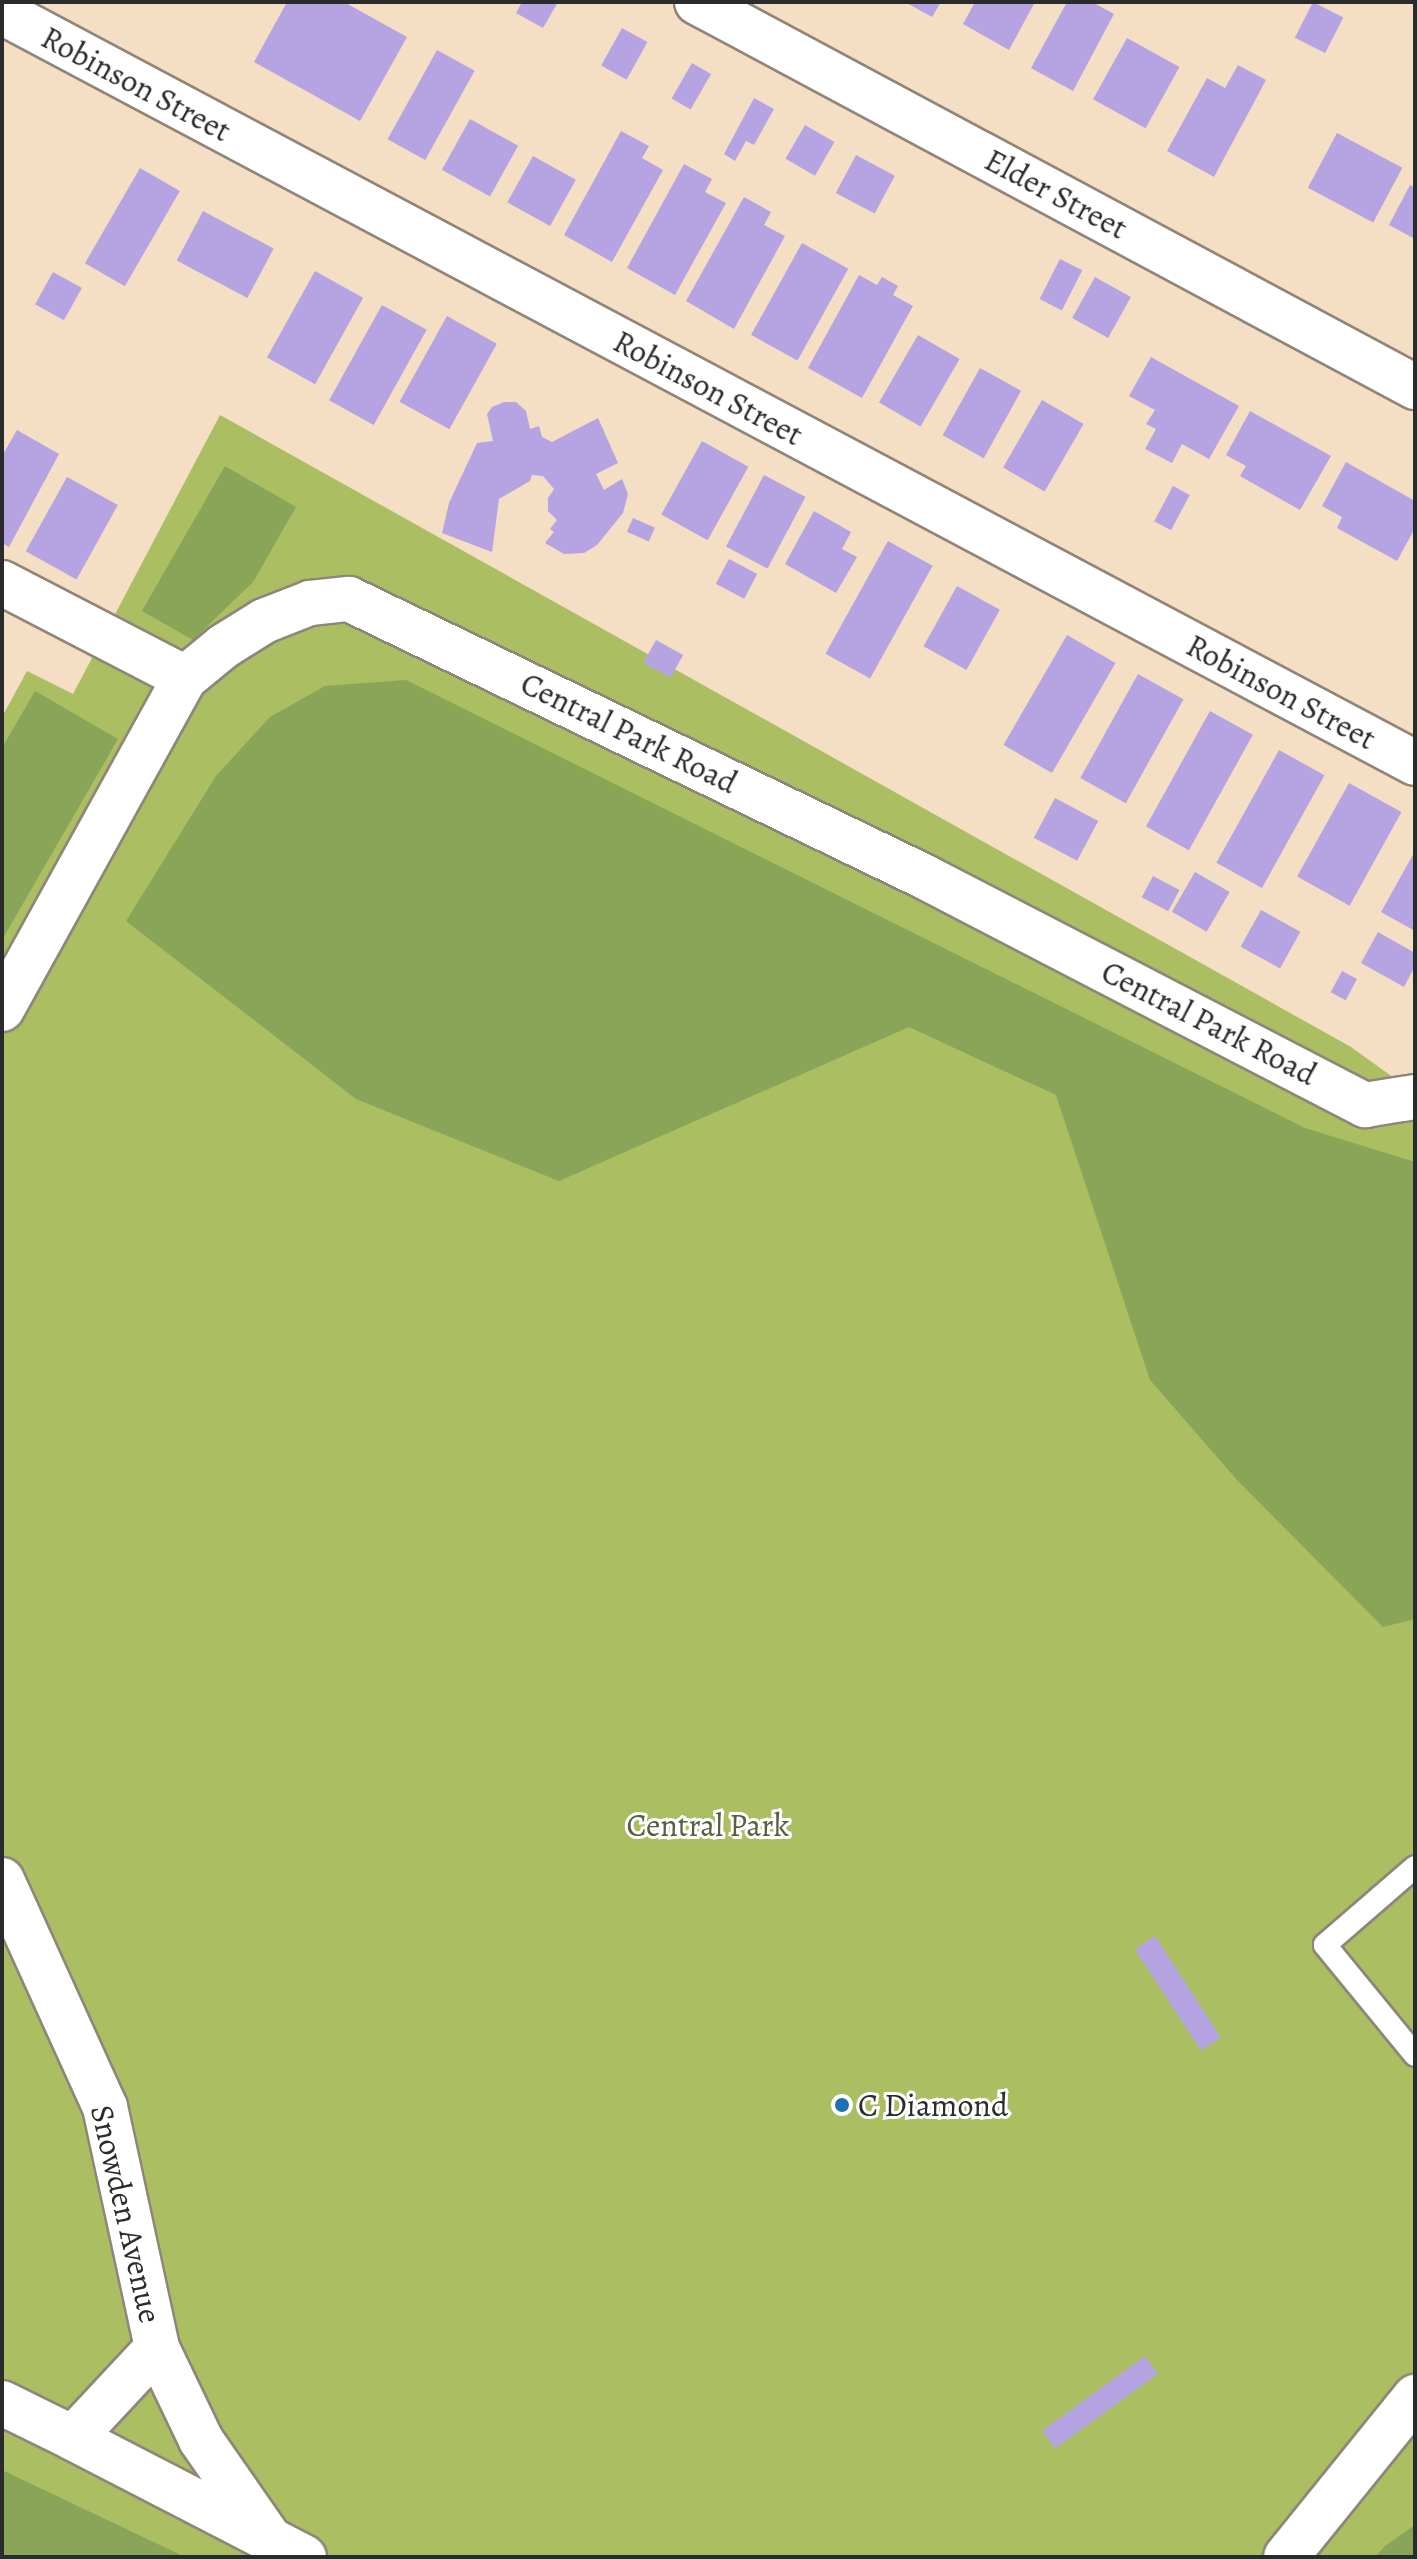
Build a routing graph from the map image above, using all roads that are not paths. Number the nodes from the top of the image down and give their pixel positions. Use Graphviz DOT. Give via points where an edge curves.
graph roads {
  1 [pos="697,2"];
  2 [pos="2,12"];
  3 [pos="1415,387"];
  4 [pos="2,583"];
  5 [pos="185,678"];
  6 [pos="1415,763"];
  7 [pos="2,1009"];
  8 [pos="1415,1097"];
  9 [pos="1415,1867"];
  10 [pos="2,1880"];
  11 [pos="1415,2055"];
  12 [pos="157,2348"];
  13 [pos="1415,2397"];
  14 [pos="2,2403"];
  15 [pos="73,2438"];
  16 [pos="286,2548"];
  17 [pos="1286,2557"];
  1 -- 3 [label="street, Elder Street"];
  2 -- 6 [label="street, Robinson Street"];
  4 -- 5 [label="street"];
  5 -- 7 [label="street, Central Park Road"];
  5 -- 8 [label="street, Central Park Road" via="264,621 310,603 349,599 925,877 1365,1105"];
  9 -- 11 [label="lane" via="1325,1945"];
  10 -- 12 [label="street, Snowden Avenue" via="105,2107"];
  12 -- 15 [label="street"];
  12 -- 16 [label="street, Snowden Avenue" via="201,2440"];
  13 -- 17 [label="street"];
  14 -- 15 [label="street"];
  15 -- 16 [label="street"];
}
